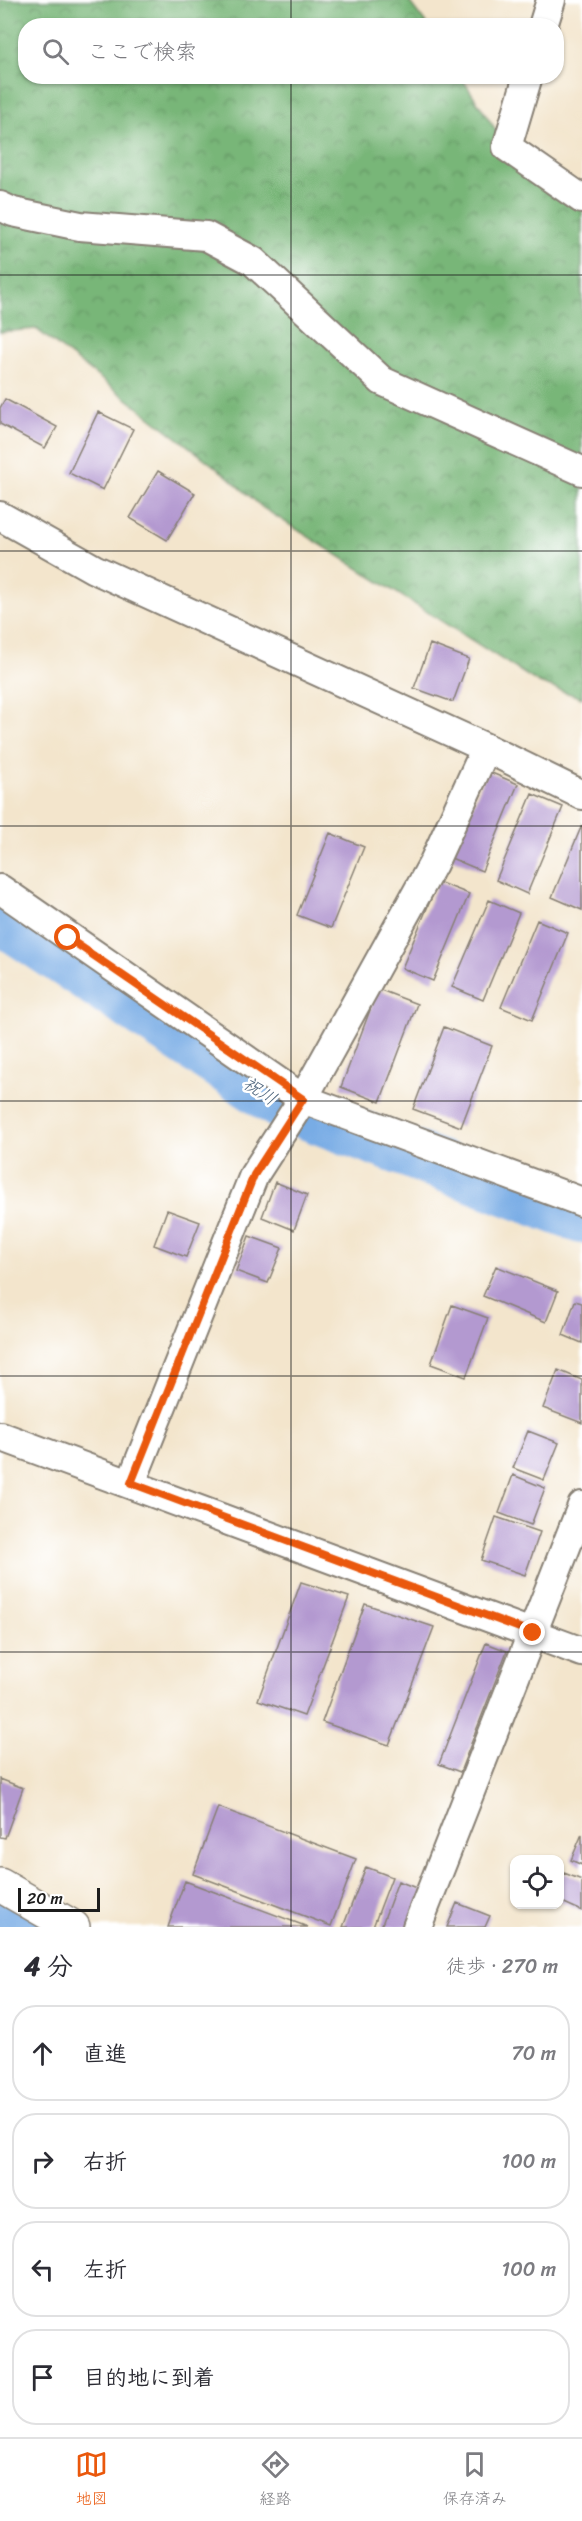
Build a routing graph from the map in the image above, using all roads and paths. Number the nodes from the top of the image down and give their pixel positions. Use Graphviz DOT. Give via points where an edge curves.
graph roads {
  1 [pos="550,0"];
  2 [pos="545,18"];
  3 [pos="526,84"];
  4 [pos="582,199"];
  5 [pos="0,206"];
  6 [pos="582,471"];
  7 [pos="0,516"];
  8 [pos="486,748"];
  9 [pos="582,795"];
  10 [pos="0,889"];
  11 [pos="303,1099"];
  12 [pos="582,1203"];
  13 [pos="0,1436"];
  14 [pos="131,1483"];
  15 [pos="582,1506"];
  16 [pos="533,1633"];
  17 [pos="582,1652"];
  18 [pos="0,1885"];
  19 [pos="73,1927"];
  20 [pos="417,1927"];
  1 -- 2 [label="street"];
  3 -- 4 [label="street" via="507,147"];
  5 -- 6 [label="street" via="80,226 206,236 253,261 382,381"];
  7 -- 8 [label="street" via="94,569"];
  8 -- 9 [label="street"];
  8 -- 11 [label="street" via="433,864"];
  10 -- 11 [label="street"];
  11 -- 12 [label="street"];
  11 -- 14 [label="street" via="254,1175"];
  13 -- 14 [label="street"];
  14 -- 16 [label="street"];
  15 -- 16 [label="street"];
  16 -- 17 [label="street"];
  16 -- 20 [label="street"];
  18 -- 19 [label="street"];
}
